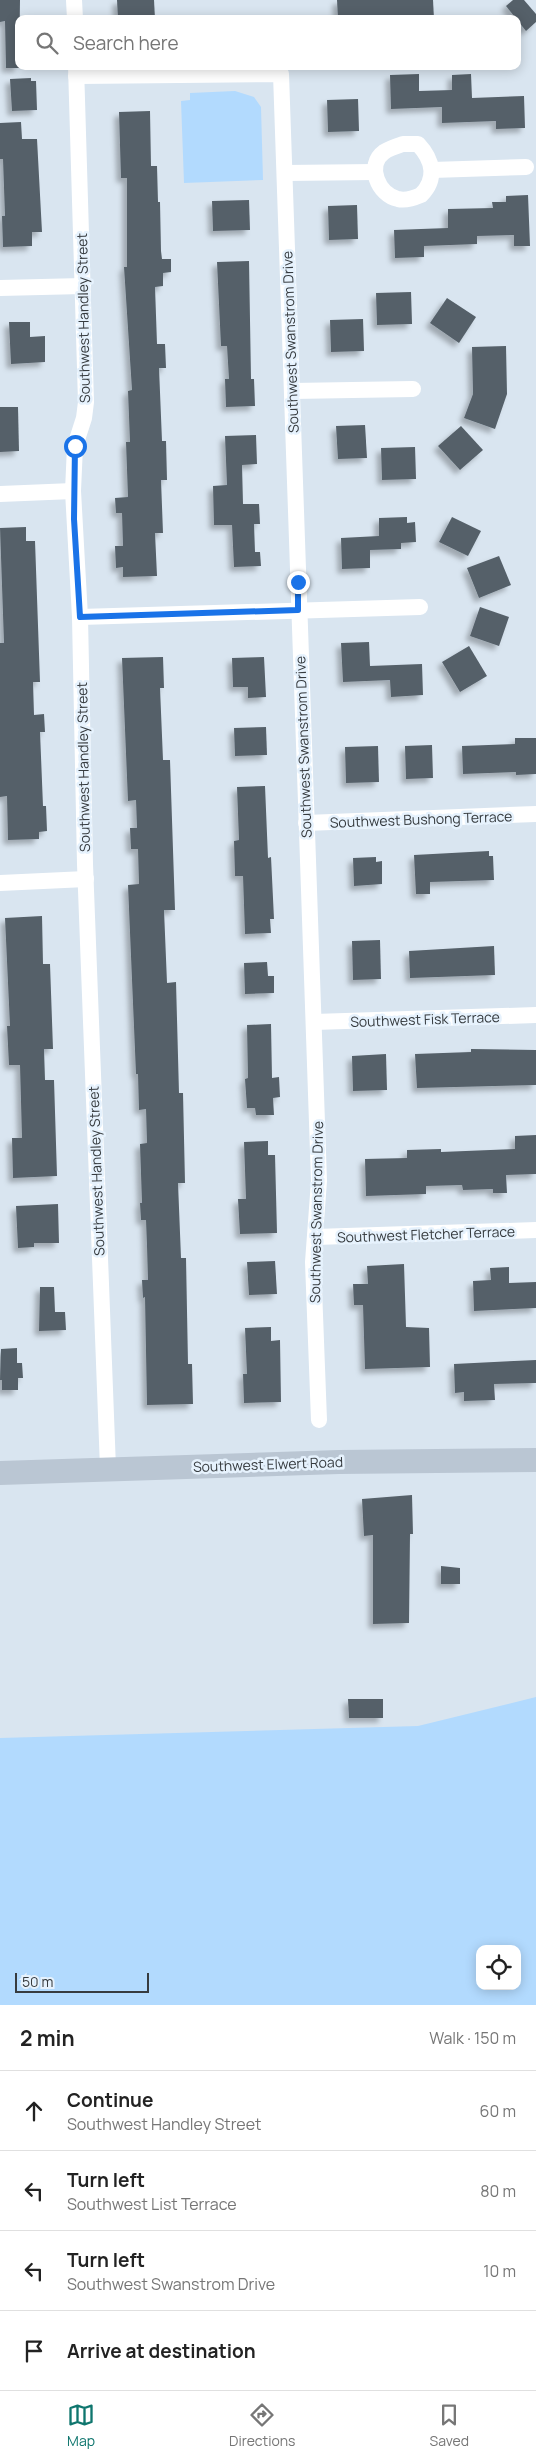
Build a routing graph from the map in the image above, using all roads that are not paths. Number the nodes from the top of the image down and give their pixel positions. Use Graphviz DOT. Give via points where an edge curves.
graph roads {
  1 [pos="74,0"];
  2 [pos="75,15"];
  3 [pos="76,71"];
  4 [pos="526,167"];
  5 [pos="432,170"];
  6 [pos="374,172"];
  7 [pos="285,173"];
  8 [pos="83,286"];
  9 [pos="0,288"];
  10 [pos="412,389"];
  11 [pos="292,390"];
  12 [pos="73,491"];
  13 [pos="0,494"];
  14 [pos="420,606"];
  15 [pos="298,610"];
  16 [pos="80,617"];
  17 [pos="536,814"];
  18 [pos="306,823"];
  19 [pos="86,879"];
  20 [pos="0,883"];
  21 [pos="536,1015"];
  22 [pos="314,1022"];
  23 [pos="536,1230"];
  24 [pos="315,1237"];
  25 [pos="319,1420"];
  26 [pos="536,1460"];
  27 [pos="108,1468"];
  28 [pos="0,1473"];
  1 -- 2 [label="street"];
  3 -- 7 [label="street, Southwest Swanstrom Drive" via="281,74"];
  3 -- 8 [label="street, Southwest Handley Street"];
  4 -- 5 [label="street"];
  5 -- 6 [label="street" via="426,153 418,144 403,144 383,152"];
  5 -- 6 [label="street" via="428,189 421,195 398,200 380,187"];
  6 -- 7 [label="street"];
  7 -- 11 [label="street, Southwest Swanstrom Drive"];
  8 -- 9 [label="street"];
  8 -- 12 [label="street, Southwest Handley Street" via="86,402 75,446"];
  10 -- 11 [label="street"];
  11 -- 15 [label="street, Southwest Swanstrom Drive"];
  12 -- 13 [label="street"];
  12 -- 16 [label="street, Southwest Handley Street"];
  14 -- 15 [label="street"];
  15 -- 16 [label="street"];
  15 -- 18 [label="street, Southwest Swanstrom Drive"];
  16 -- 19 [label="street, Southwest Handley Street"];
  17 -- 18 [label="street, Southwest Bushong Terrace"];
  18 -- 22 [label="street, Southwest Swanstrom Drive"];
  19 -- 20 [label="street"];
  19 -- 27 [label="street, Southwest Handley Street"];
  21 -- 22 [label="street, Southwest Fisk Terrace"];
  22 -- 24 [label="street, Southwest Swanstrom Drive" via="319,1181"];
  23 -- 24 [label="street, Southwest Fletcher Terrace"];
  24 -- 25 [label="street, Southwest Swanstrom Drive" via="313,1262"];
  26 -- 27 [label="main road, Southwest Elwert Road"];
  27 -- 28 [label="main road, Southwest Elwert Road"];
}
